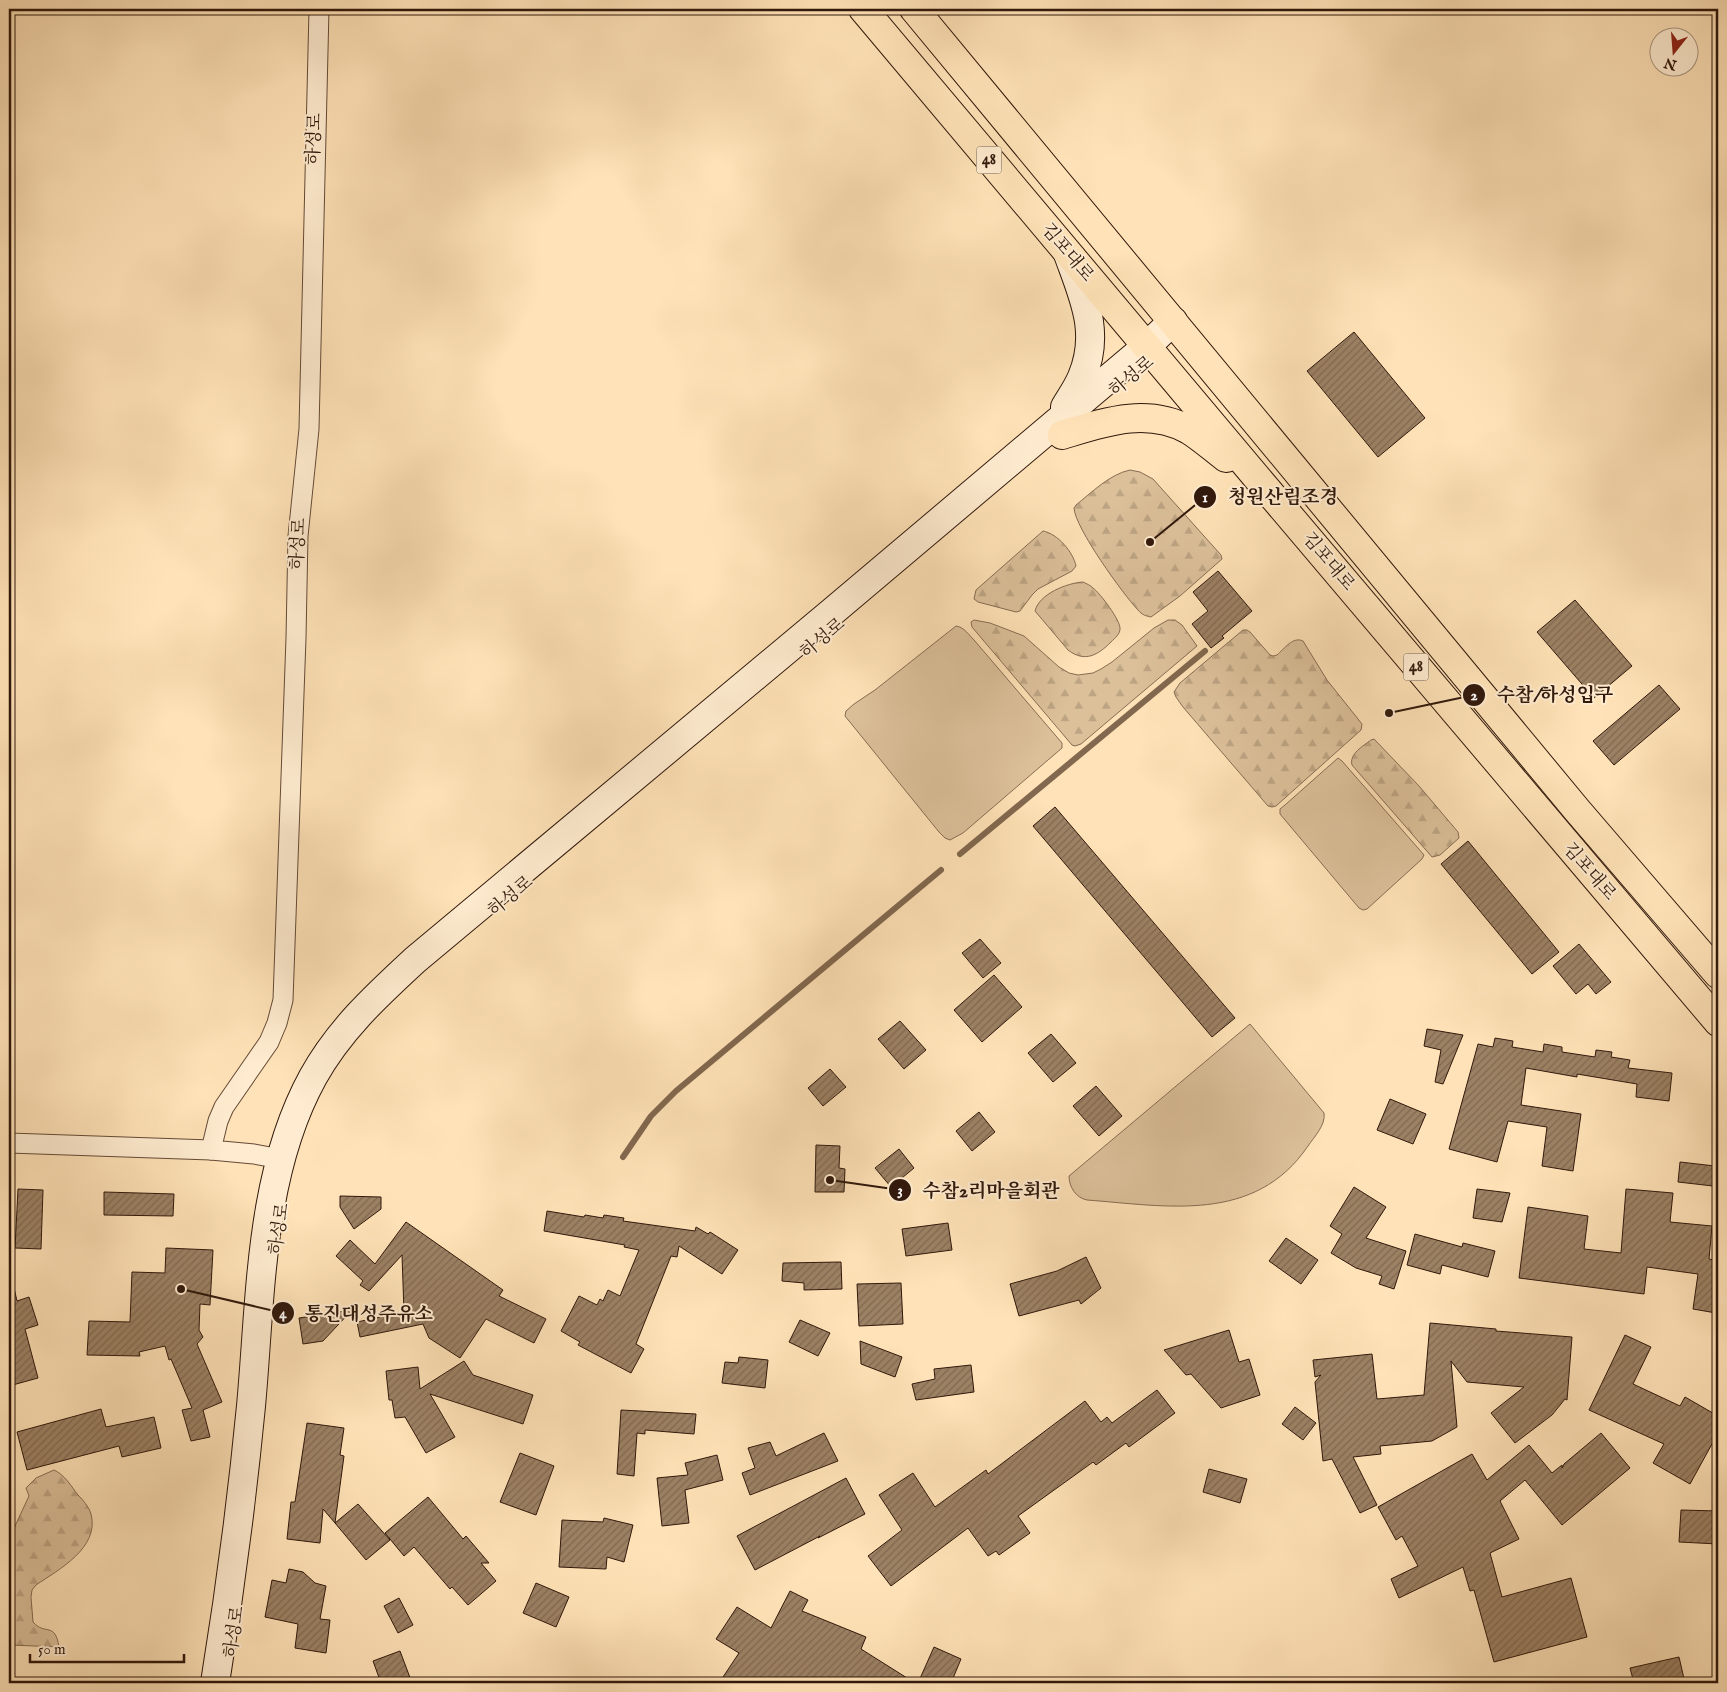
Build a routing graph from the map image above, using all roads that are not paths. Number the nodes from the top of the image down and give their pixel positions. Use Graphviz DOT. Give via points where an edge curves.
graph roads {
  1 [pos="319,9"];
  2 [pos="863,9"];
  3 [pos="914,9"];
  4 [pos="1068,253"];
  5 [pos="1178,328"];
  6 [pos="1151,351"];
  7 [pos="1060,428"];
  8 [pos="1264,486"];
  9 [pos="1718,974"];
  10 [pos="1718,1022"];
  11 [pos="9,1143"];
  12 [pos="211,1150"];
  13 [pos="281,1159"];
  14 [pos="215,1683"];
  15 [pos="227,1683"];
  1 -- 12 [label="street, 하성로" via="309,429 298,536 283,1000 268,1042 224,1107"];
  2 -- 4 [label="main road, 김포대로 / 48"];
  3 -- 5 [label="main road, 김포대로 / 48"];
  4 -- 6 [label="main road, 김포대로 / 48"];
  4 -- 7 [label="street" via="1088,310 1091,346 1082,377"];
  5 -- 6 [label="street, 하성로"];
  5 -- 9 [label="main road, 김포대로 / 48" via="1577,810"];
  6 -- 7 [label="street, 하성로"];
  6 -- 8 [label="main road, 김포대로 / 48"];
  7 -- 8 [label="main road" via="1122,419 1165,420 1190,431"];
  7 -- 13 [label="street, 하성로" via="832,612 377,995 325,1057 298,1109"];
  7 -- 15 [label="street, 하성로" via="880,591 427,966 379,1010 332,1066 304,1123 290,1163 270,1302 249,1533"];
  8 -- 10 [label="main road, 김포대로 / 48"];
  11 -- 12 [label="street"];
  12 -- 13 [label="street"];
  13 -- 14 [label="street, 하성로" via="268,1222 239,1519"];
}
